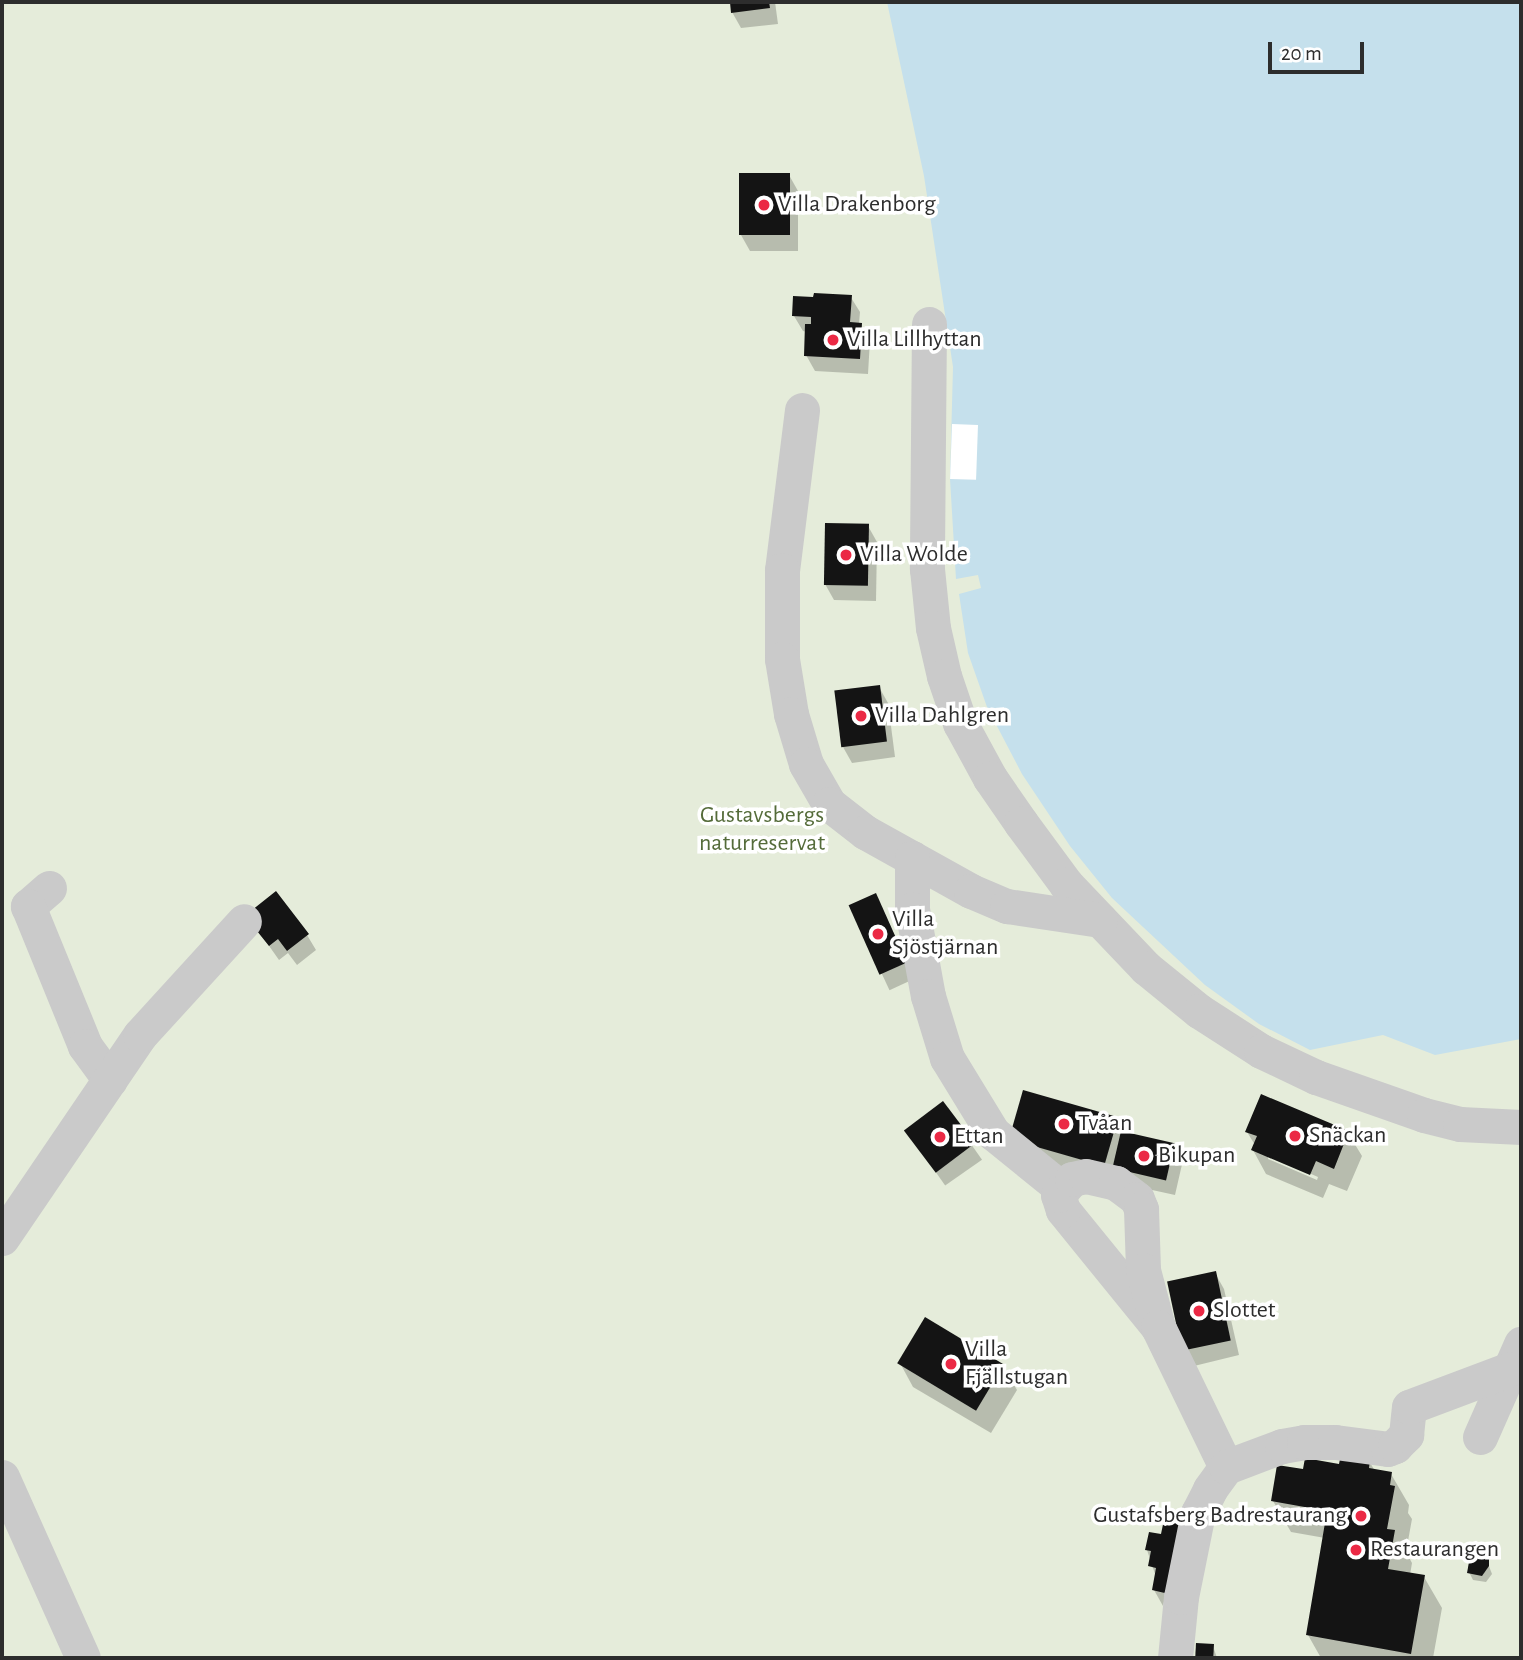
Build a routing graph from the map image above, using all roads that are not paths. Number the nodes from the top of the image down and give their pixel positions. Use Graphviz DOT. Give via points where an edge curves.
graph roads {
  1 [pos="929,324"];
  2 [pos="802,411"];
  3 [pos="912,858"];
  4 [pos="49,888"];
  5 [pos="1100,920"];
  6 [pos="244,921"];
  7 [pos="110,1080"];
  8 [pos="1521,1127"];
  9 [pos="1061,1188"];
  10 [pos="2,1238"];
  11 [pos="1158,1326"];
  12 [pos="1516,1356"];
  13 [pos="1480,1437"];
  14 [pos="1227,1467"];
  15 [pos="2,1477"];
  16 [pos="83,1658"];
  17 [pos="1175,1658"];
  1 -- 5 [label="street" via="927,569 944,676 960,723 990,778 1066,884"];
  2 -- 3 [label="street" via="782,570 782,659 791,714 806,764 829,804 865,832"];
  3 -- 5 [label="street" via="1007,906"];
  3 -- 9 [label="street" via="912,909 928,996 947,1058 993,1133"];
  4 -- 7 [label="street" via="28,906 85,1046"];
  5 -- 8 [label="street" via="1146,968 1199,1011 1261,1051 1328,1082 1424,1115 1460,1124"];
  6 -- 7 [label="street" via="140,1035"];
  7 -- 10 [label="street"];
  9 -- 11 [label="street" via="1058,1202 1063,1210"];
  9 -- 11 [label="street" via="1086,1176 1116,1183 1137,1199 1143,1270"];
  11 -- 14 [label="street"];
  12 -- 13 [label="street"];
  12 -- 14 [label="street" via="1409,1407 1406,1435 1395,1447 1304,1442"];
  14 -- 17 [label="street" via="1198,1513 1181,1597"];
  15 -- 16 [label="street"];
}
